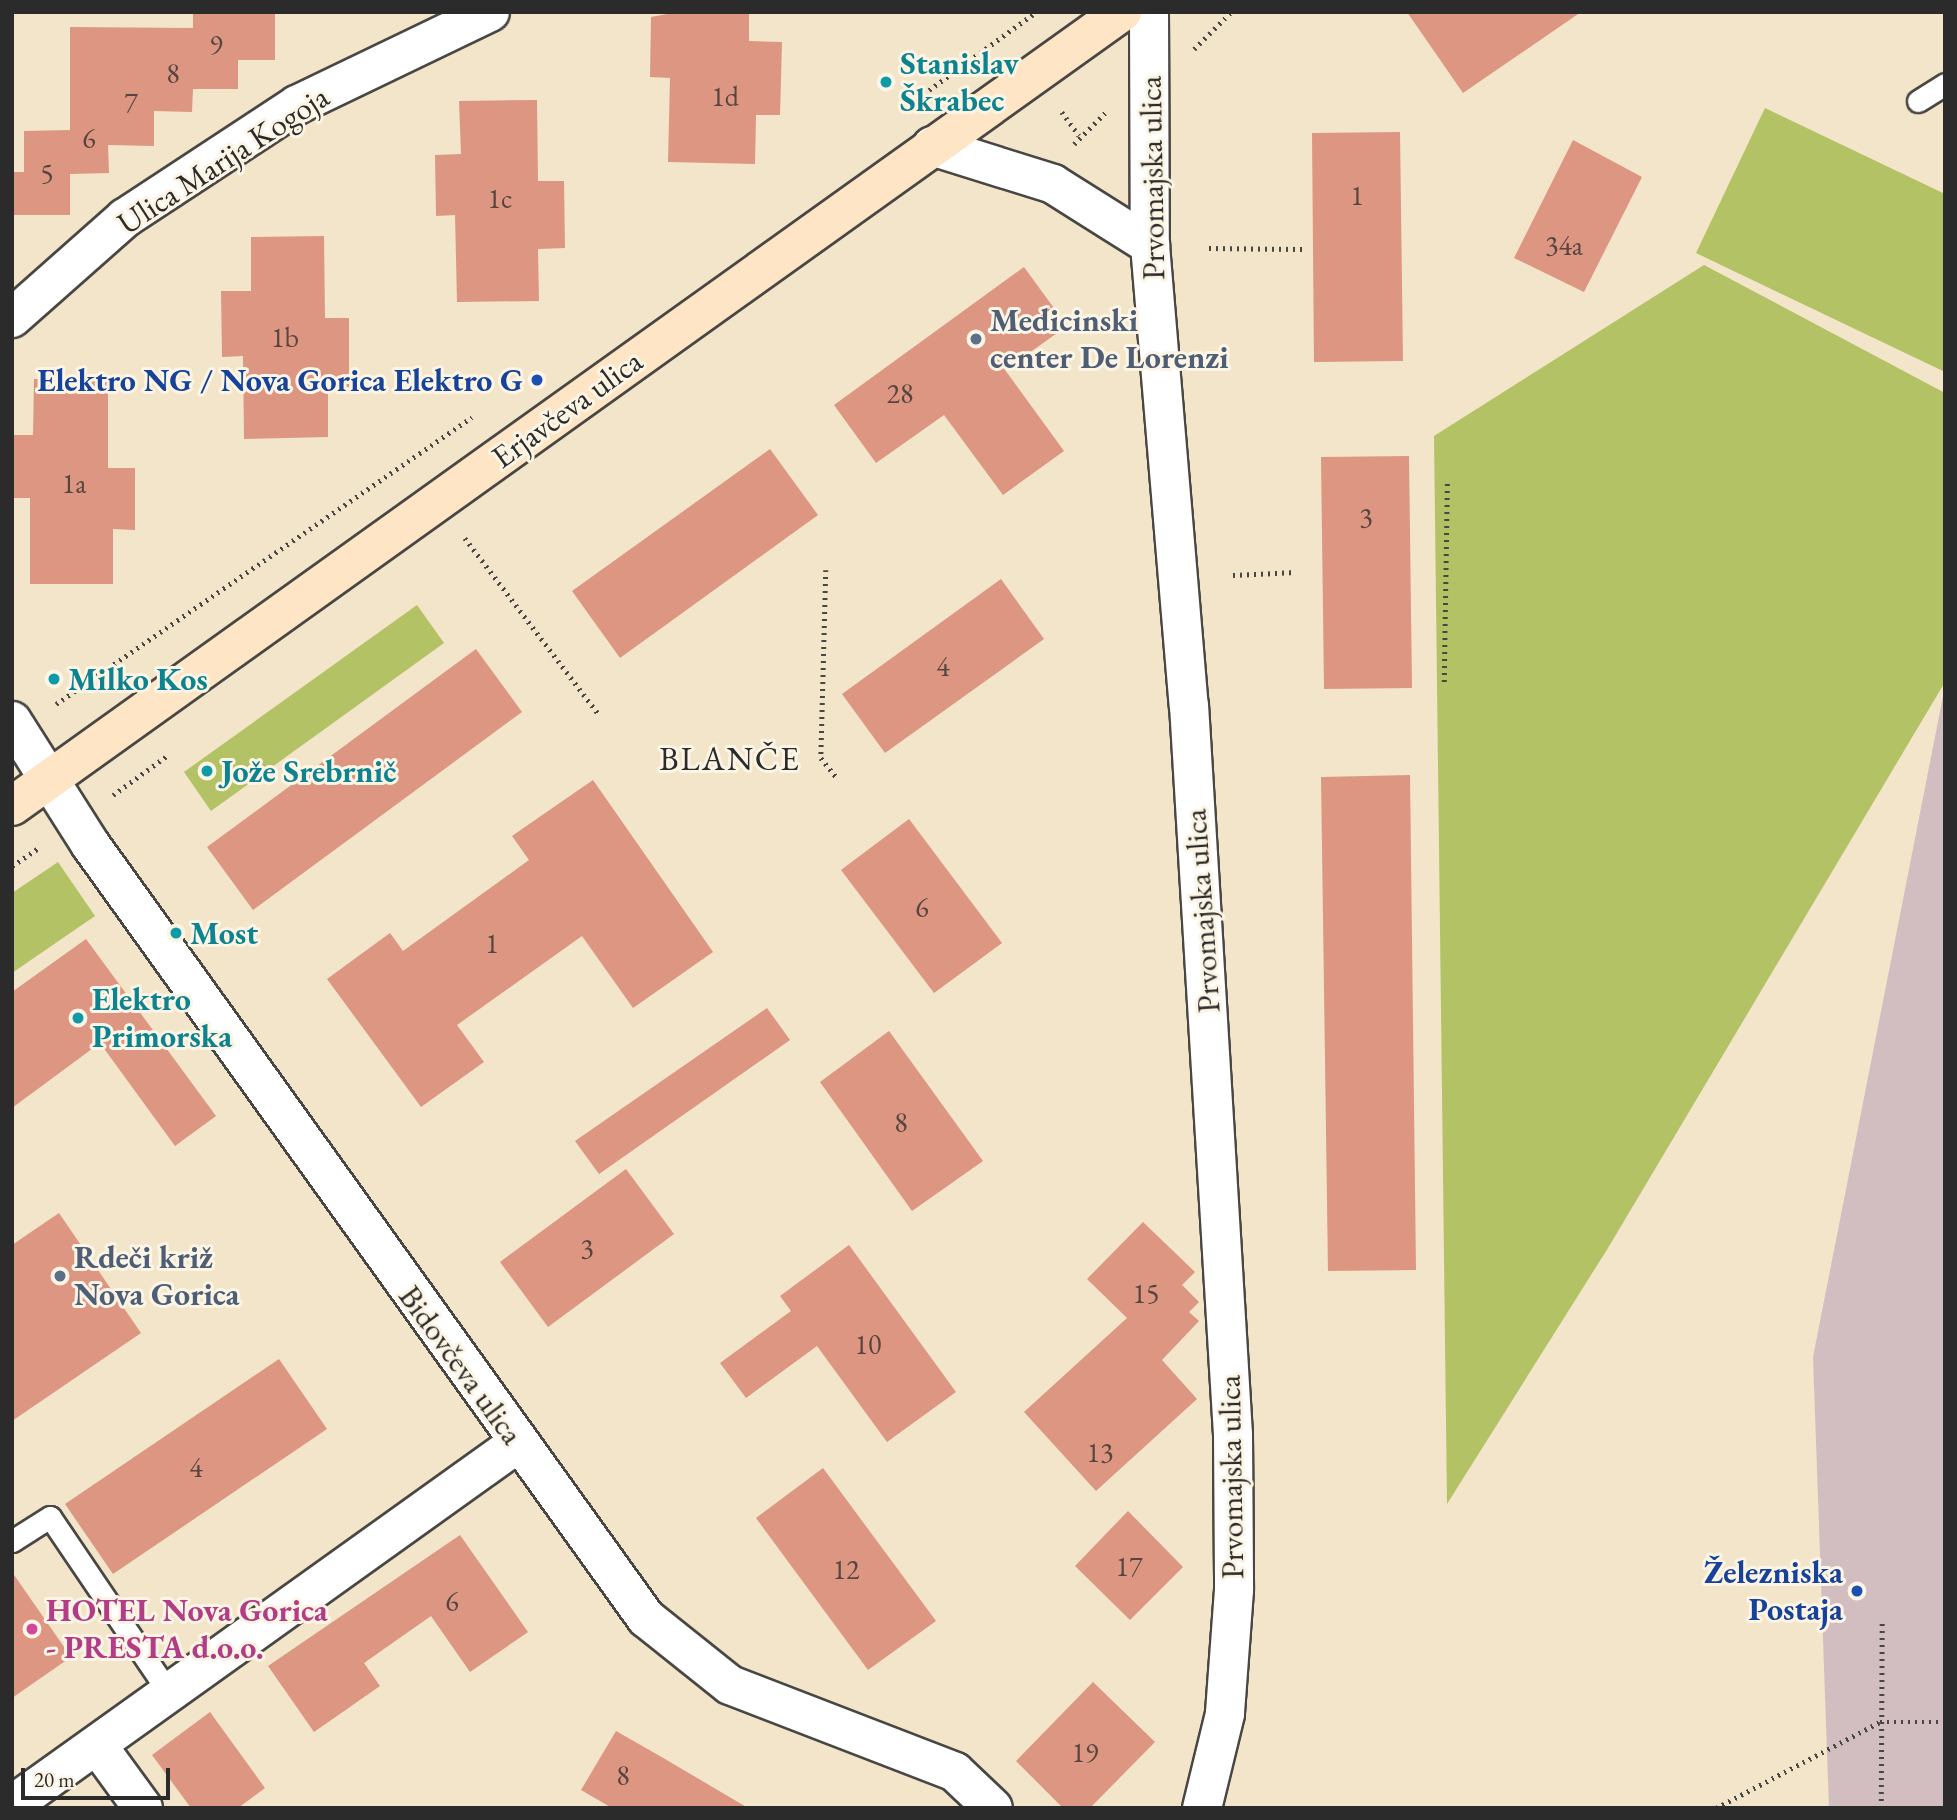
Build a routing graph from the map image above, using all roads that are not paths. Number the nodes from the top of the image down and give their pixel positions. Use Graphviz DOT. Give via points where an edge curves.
graph roads {
  1 [pos="490,12"];
  2 [pos="1122,12"];
  3 [pos="1149,12"];
  4 [pos="1945,84"];
  5 [pos="1918,101"];
  6 [pos="932,146"];
  7 [pos="1150,245"];
  8 [pos="12,318"];
  9 [pos="15,725"];
  10 [pos="51,779"];
  11 [pos="12,806"];
  12 [pos="518,1443"];
  13 [pos="12,1541"];
  14 [pos="169,1693"];
  15 [pos="97,1745"];
  16 [pos="12,1805"];
  17 [pos="143,1808"];
  18 [pos="993,1808"];
  19 [pos="1202,1808"];
  1 -- 8 [label="street, Ulica Marija Kogoja" via="297,105 125,218"];
  2 -- 6 [label="main road, Erjavčeva ulica"];
  3 -- 7 [label="street, Prvomajska ulica"];
  4 -- 5 [label="lane"];
  6 -- 7 [label="street" via="999,162 1053,184"];
  6 -- 10 [label="main road, Erjavčeva ulica"];
  7 -- 19 [label="street, Prvomajska ulica" via="1189,705 1233,1435 1234,1590 1226,1714"];
  9 -- 10 [label="street"];
  10 -- 11 [label="main road, Erjavčeva ulica"];
  10 -- 12 [label="street, Bidovčeva ulica" via="90,844"];
  12 -- 14 [label="street"];
  12 -- 18 [label="street, Bidovčeva ulica" via="646,1618 730,1685 956,1772"];
  13 -- 14 [label="lane" via="50,1517"];
  14 -- 15 [label="street"];
  15 -- 16 [label="street"];
  15 -- 17 [label="street"];
}
